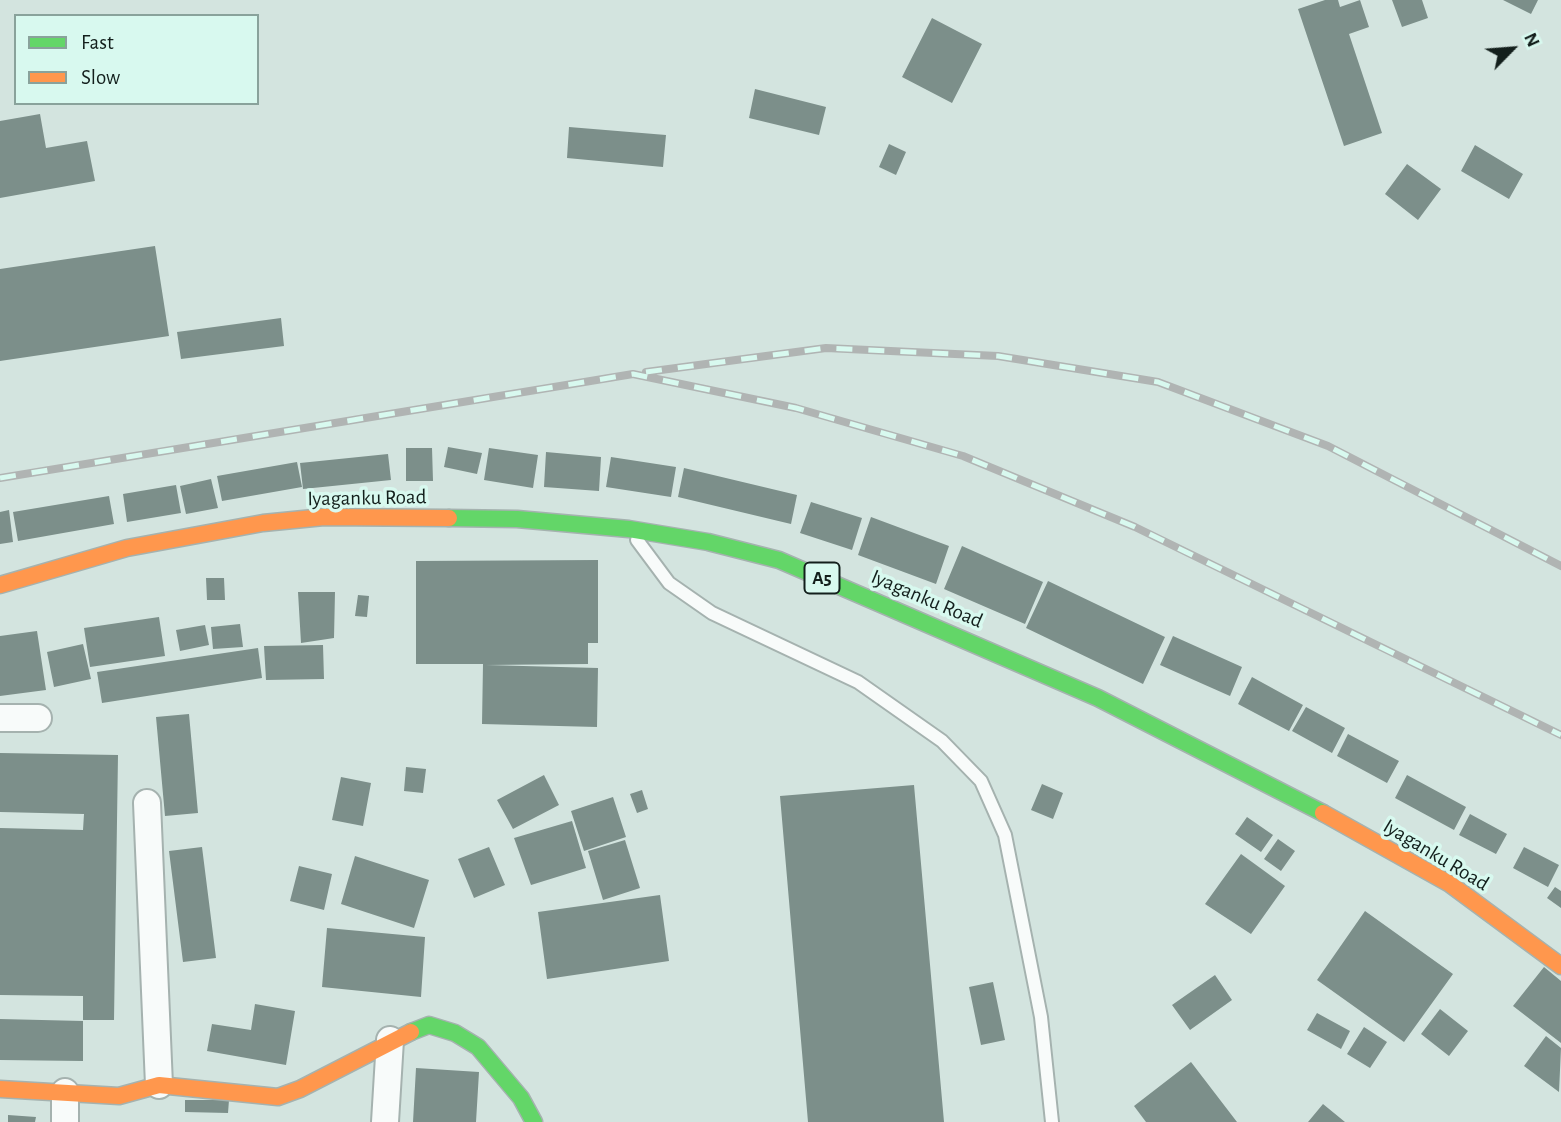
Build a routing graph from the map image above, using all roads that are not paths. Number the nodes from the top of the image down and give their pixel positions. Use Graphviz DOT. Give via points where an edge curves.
graph roads {
  1 [pos="629,528"];
  2 [pos="0,585"];
  3 [pos="0,718"];
  4 [pos="38,718"];
  5 [pos="147,803"];
  6 [pos="1561,965"];
  7 [pos="390,1040"];
  8 [pos="159,1085"];
  9 [pos="0,1089"];
  10 [pos="65,1092"];
  11 [pos="65,1122"];
  12 [pos="385,1122"];
  13 [pos="534,1122"];
  14 [pos="1052,1122"];
  1 -- 2 [label="main road, Iyaganku Road / A5" via="517,519 324,517 263,523 127,548"];
  1 -- 6 [label="main road, Iyaganku Road / A5" via="709,541 779,561 916,616 1098,698 1335,819 1450,884"];
  1 -- 14 [label="lane" via="668,583 712,613 858,682 942,741 981,781 1004,835 1041,1017"];
  3 -- 4 [label="street"];
  5 -- 8 [label="street"];
  7 -- 8 [label="main road" via="278,1097"];
  7 -- 12 [label="street"];
  7 -- 13 [label="main road" via="429,1025 455,1033 478,1047 521,1098"];
  8 -- 10 [label="main road" via="119,1096"];
  9 -- 10 [label="main road"];
  10 -- 11 [label="street"];
}
